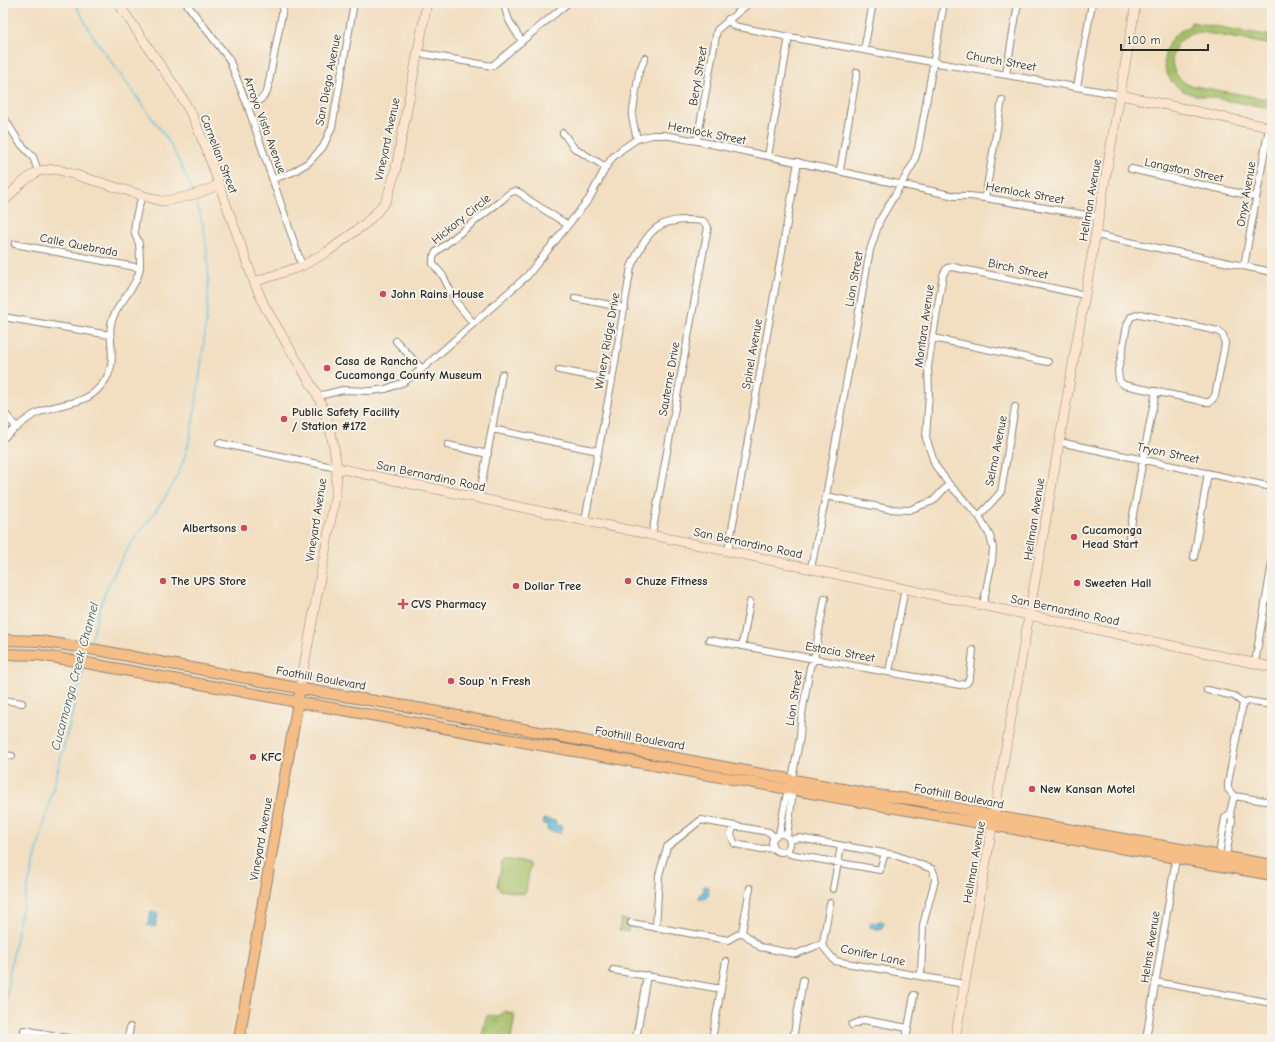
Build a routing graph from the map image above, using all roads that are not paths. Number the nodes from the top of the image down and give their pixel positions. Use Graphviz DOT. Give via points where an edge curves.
graph roads {
  1 [pos="118,3"];
  2 [pos="186,3"];
  3 [pos="284,3"];
  4 [pos="354,3"];
  5 [pos="427,3"];
  6 [pos="505,3"];
  7 [pos="568,3"];
  8 [pos="749,3"];
  9 [pos="873,3"];
  10 [pos="944,3"];
  11 [pos="1018,3"];
  12 [pos="1092,3"];
  13 [pos="1136,3"];
  14 [pos="728,20"];
  15 [pos="789,37"];
  16 [pos="522,41"];
  17 [pos="864,50"];
  18 [pos="418,53"];
  19 [pos="645,58"];
  20 [pos="933,62"];
  21 [pos="857,72"];
  22 [pos="1006,74"];
  23 [pos="1077,87"];
  24 [pos="1121,95"];
  25 [pos="1002,100"];
  26 [pos="248,108"];
  27 [pos="3,116"];
  28 [pos="1270,127"];
  29 [pos="563,134"];
  30 [pos="637,139"];
  31 [pos="697,141"];
  32 [pos="768,156"];
  33 [pos="798,162"];
  34 [pos="606,167"];
  35 [pos="1131,169"];
  36 [pos="840,170"];
  37 [pos="38,171"];
  38 [pos="273,180"];
  39 [pos="902,183"];
  40 [pos="218,185"];
  41 [pos="142,195"];
  42 [pos="1256,197"];
  43 [pos="985,198"];
  44 [pos="3,203"];
  45 [pos="1099,217"];
  46 [pos="568,225"];
  47 [pos="708,227"];
  48 [pos="1096,235"];
  49 [pos="15,244"];
  50 [pos="302,266"];
  51 [pos="1244,266"];
  52 [pos="140,268"];
  53 [pos="947,268"];
  54 [pos="1272,272"];
  55 [pos="254,282"];
  56 [pos="1085,295"];
  57 [pos="575,298"];
  58 [pos="625,308"];
  59 [pos="3,317"];
  60 [pos="473,323"];
  61 [pos="110,335"];
  62 [pos="933,338"];
  63 [pos="396,340"];
  64 [pos="1048,362"];
  65 [pos="422,370"];
  66 [pos="559,370"];
  67 [pos="502,374"];
  68 [pos="612,380"];
  69 [pos="1156,391"];
  70 [pos="318,396"];
  71 [pos="1015,407"];
  72 [pos="3,411"];
  73 [pos="17,428"];
  74 [pos="492,429"];
  75 [pos="3,438"];
  76 [pos="1059,442"];
  77 [pos="220,443"];
  78 [pos="448,445"];
  79 [pos="598,451"];
  80 [pos="488,454"];
  81 [pos="1142,459"];
  82 [pos="337,468"];
  83 [pos="1208,473"];
  84 [pos="949,484"];
  85 [pos="1272,487"];
  86 [pos="826,496"];
  87 [pos="479,498"];
  88 [pos="980,516"];
  89 [pos="585,520"];
  90 [pos="652,534"];
  91 [pos="1128,543"];
  92 [pos="728,551"];
  93 [pos="1194,557"];
  94 [pos="1272,563"];
  95 [pos="811,568"];
  96 [pos="905,588"];
  97 [pos="825,598"];
  98 [pos="750,602"];
  99 [pos="983,605"];
  100 [pos="1030,614"];
  101 [pos="3,640"];
  102 [pos="709,640"];
  103 [pos="742,646"];
  104 [pos="973,650"];
  105 [pos="3,654"];
  106 [pos="814,659"];
  107 [pos="1254,663"];
  108 [pos="1272,667"];
  109 [pos="889,672"];
  110 [pos="300,688"];
  111 [pos="1207,690"];
  112 [pos="3,700"];
  113 [pos="298,702"];
  114 [pos="22,703"];
  115 [pos="1243,703"];
  116 [pos="1272,705"];
  117 [pos="3,755"];
  118 [pos="12,756"];
  119 [pos="792,779"];
  120 [pos="790,789"];
  121 [pos="1234,796"];
  122 [pos="1272,802"];
  123 [pos="1230,813"];
  124 [pos="994,816"];
  125 [pos="733,826"];
  126 [pos="992,826"];
  127 [pos="1224,828"];
  128 [pos="1231,830"];
  129 [pos="776,835"];
  130 [pos="788,838"];
  131 [pos="841,846"];
  132 [pos="773,848"];
  133 [pos="787,850"];
  134 [pos="885,852"];
  135 [pos="1222,856"];
  136 [pos="1176,858"];
  137 [pos="838,863"];
  138 [pos="1272,865"];
  139 [pos="1272,875"];
  140 [pos="750,888"];
  141 [pos="833,889"];
  142 [pos="830,903"];
  143 [pos="631,923"];
  144 [pos="656,928"];
  145 [pos="742,932"];
  146 [pos="822,944"];
  147 [pos="726,961"];
  148 [pos="613,970"];
  149 [pos="647,975"];
  150 [pos="921,976"];
  151 [pos="803,980"];
  152 [pos="1156,982"];
  153 [pos="964,984"];
  154 [pos="721,989"];
  155 [pos="914,995"];
  156 [pos="1272,1003"];
  157 [pos="852,1025"];
  158 [pos="130,1027"];
  159 [pos="908,1028"];
  160 [pos="24,1039"];
  161 [pos="73,1039"];
  162 [pos="128,1039"];
  163 [pos="239,1039"];
  164 [pos="636,1039"];
  165 [pos="712,1039"];
  166 [pos="793,1039"];
  167 [pos="906,1039"];
  168 [pos="955,1039"];
  169 [pos="1146,1039"];
  1 -- 40 [label="street, Carnelian Street" via="193,117"];
  2 -- 26 [label="street, Arroyo Vista Avenue" via="229,59"];
  3 -- 26 [label="street" via="267,92"];
  4 -- 38 [label="street, San Diego Avenue" via="332,127 323,147 309,162 294,172"];
  5 -- 18 [label="street, Vineyard Avenue"];
  6 -- 16 [label="street" via="505,11"];
  7 -- 16 [label="street"];
  8 -- 14 [label="street, Beryl Street"];
  9 -- 17 [label="street"];
  10 -- 20 [label="street, Lion Street"];
  11 -- 22 [label="street"];
  12 -- 23 [label="street"];
  13 -- 24 [label="street, Hellman Avenue"];
  14 -- 15 [label="street, Church Street" via="734,26"];
  14 -- 31 [label="street, Beryl Street" via="717,30"];
  15 -- 17 [label="street, Church Street"];
  15 -- 32 [label="street"];
  16 -- 18 [label="street" via="492,66"];
  17 -- 20 [label="street, Church Street"];
  18 -- 50 [label="street, Vineyard Avenue" via="395,173 386,201 365,224 327,252"];
  19 -- 30 [label="street" via="639,72 632,117"];
  20 -- 22 [label="street, Church Street"];
  20 -- 39 [label="street, Lion Street" via="918,149"];
  21 -- 36 [label="street"];
  22 -- 23 [label="street, Church Street"];
  23 -- 24 [label="street, Church Street"];
  24 -- 28 [label="street, Church Street"];
  24 -- 45 [label="street, Hellman Avenue"];
  25 -- 43 [label="street"];
  26 -- 38 [label="street, Arroyo Vista Avenue"];
  27 -- 37 [label="street" via="19,142 33,157"];
  28 -- 42 [label="street, Onyx Avenue"];
  29 -- 34 [label="street" via="574,148"];
  30 -- 31 [label="street, Hemlock Street" via="664,135"];
  30 -- 34 [label="street, Hemlock Street" via="612,158"];
  31 -- 32 [label="street, Hemlock Street"];
  32 -- 33 [label="street, Hemlock Street"];
  33 -- 36 [label="street, Hemlock Street"];
  33 -- 92 [label="street, Spinel Avenue"];
  34 -- 46 [label="street, Hemlock Street" via="589,199"];
  35 -- 42 [label="street, Langston Street"];
  36 -- 39 [label="street, Hemlock Street"];
  37 -- 41 [label="street" via="56,170"];
  37 -- 44 [label="street" via="20,184"];
  38 -- 50 [label="street, Arroyo Vista Avenue"];
  39 -- 43 [label="street, Hemlock Street" via="955,196"];
  39 -- 86 [label="street, Lion Street" via="880,220 870,250"];
  40 -- 41 [label="street" via="174,201 161,201"];
  40 -- 55 [label="street, Carnelian Street"];
  41 -- 52 [label="street" via="135,222"];
  42 -- 51 [label="street, Onyx Avenue"];
  43 -- 45 [label="street, Hemlock Street"];
  45 -- 48 [label="street, Hellman Avenue"];
  46 -- 60 [label="street, Hemlock Street" via="527,276"];
  46 -- 60 [label="street, Hickory Circle" via="515,191 509,193 436,252 434,264 456,302"];
  47 -- 58 [label="street, Winery Ridge Drive" via="703,221 676,220 661,224 648,236 631,267"];
  47 -- 90 [label="street, Sauterne Drive"];
  48 -- 51 [label="street"];
  48 -- 56 [label="street, Hellman Avenue"];
  49 -- 52 [label="street, Calle Quebrada"];
  50 -- 55 [label="street, Vineyard Avenue"];
  51 -- 54 [label="street"];
  52 -- 61 [label="street" via="132,287 111,321"];
  53 -- 56 [label="street, Birch Street" via="953,267"];
  53 -- 62 [label="street, Montara Avenue" via="943,275"];
  55 -- 70 [label="street, Vineyard Avenue" via="265,307"];
  56 -- 76 [label="street, Hellman Avenue"];
  57 -- 58 [label="street"];
  58 -- 68 [label="street, Winery Ridge Drive"];
  59 -- 61 [label="street"];
  60 -- 65 [label="street, Hemlock Street"];
  61 -- 73 [label="street" via="112,368 95,392 83,400 52,406 36,413"];
  62 -- 64 [label="street"];
  62 -- 84 [label="street, Montara Avenue" via="928,366 930,393 926,438 934,465"];
  63 -- 65 [label="street"];
  65 -- 70 [label="street, Hemlock Street" via="404,382 386,389 338,390"];
  66 -- 68 [label="street"];
  67 -- 74 [label="street"];
  68 -- 79 [label="street, Winery Ridge Drive"];
  69 -- 69 [label="street" via="1124,385 1119,380 1118,370 1131,317 1140,314 1218,331 1223,335 1225,344 1215,396 1210,402"];
  69 -- 81 [label="street"];
  70 -- 82 [label="street, Vineyard Avenue" via="330,424"];
  71 -- 88 [label="street, Selma Avenue" via="1001,492"];
  72 -- 73 [label="street"];
  73 -- 75 [label="street"];
  74 -- 79 [label="street"];
  74 -- 80 [label="street"];
  76 -- 81 [label="street, Tryon Street"];
  76 -- 100 [label="street, Hellman Avenue"];
  77 -- 82 [label="street, San Bernardino Road"];
  78 -- 80 [label="street"];
  79 -- 89 [label="street, Winery Ridge Drive"];
  80 -- 87 [label="street"];
  81 -- 83 [label="street, Tryon Street"];
  81 -- 91 [label="street"];
  82 -- 87 [label="street, San Bernardino Road"];
  82 -- 110 [label="street, Vineyard Avenue" via="333,516"];
  83 -- 85 [label="street, Tryon Street"];
  83 -- 93 [label="street"];
  84 -- 86 [label="street" via="933,501 909,510 888,509"];
  84 -- 88 [label="street, Montara Avenue"];
  86 -- 95 [label="street, Lion Street"];
  87 -- 89 [label="street, San Bernardino Road"];
  88 -- 99 [label="street, Montara Avenue" via="993,548"];
  89 -- 90 [label="street, San Bernardino Road"];
  90 -- 92 [label="street, San Bernardino Road"];
  92 -- 95 [label="street, San Bernardino Road"];
  94 -- 107 [label="street"];
  95 -- 96 [label="street, San Bernardino Road"];
  96 -- 99 [label="street, San Bernardino Road"];
  96 -- 109 [label="street"];
  97 -- 106 [label="street, Lion Street"];
  98 -- 103 [label="street"];
  99 -- 100 [label="street, San Bernardino Road"];
  100 -- 107 [label="street, San Bernardino Road"];
  100 -- 124 [label="street, Hellman Avenue"];
  101 -- 110 [label="main road, Foothill Boulevard" via="40,641 97,650"];
  102 -- 103 [label="street, Estacia Street"];
  103 -- 106 [label="street, Estacia Street"];
  104 -- 109 [label="street, Estacia Street" via="970,677 967,683 960,685"];
  105 -- 113 [label="main road, Foothill Boulevard" via="39,655 95,664"];
  106 -- 109 [label="street, Estacia Street"];
  106 -- 119 [label="street, Lion Street" via="810,667"];
  107 -- 108 [label="street, San Bernardino Road"];
  110 -- 113 [label="main road, Vineyard Avenue"];
  110 -- 119 [label="main road, Foothill Boulevard"];
  111 -- 115 [label="street" via="1234,696"];
  112 -- 114 [label="street"];
  113 -- 120 [label="main road, Foothill Boulevard"];
  113 -- 163 [label="main road, Vineyard Avenue"];
  115 -- 116 [label="street" via="1248,701"];
  115 -- 121 [label="street" via="1228,783 1228,789"];
  117 -- 118 [label="street"];
  119 -- 120 [label="street, Lion Street"];
  119 -- 124 [label="main road, Foothill Boulevard"];
  120 -- 126 [label="main road, Foothill Boulevard"];
  120 -- 129 [label="street"];
  120 -- 130 [label="street" via="792,799"];
  121 -- 122 [label="street"];
  121 -- 123 [label="street"];
  123 -- 127 [label="street" via="1225,818"];
  123 -- 128 [label="street"];
  124 -- 126 [label="street, Hellman Avenue"];
  124 -- 135 [label="main road, Foothill Boulevard"];
  125 -- 129 [label="street"];
  125 -- 132 [label="street" via="731,836 735,844 762,849"];
  125 -- 144 [label="street" via="701,820 667,847 659,875"];
  126 -- 136 [label="main road, Foothill Boulevard"];
  126 -- 153 [label="street, Hellman Avenue"];
  127 -- 128 [label="street"];
  127 -- 135 [label="street"];
  128 -- 135 [label="street"];
  129 -- 130 [label="street" via="782,834"];
  129 -- 132 [label="street" via="772,842"];
  130 -- 131 [label="street"];
  130 -- 133 [label="street" via="790,846"];
  131 -- 134 [label="street"];
  131 -- 137 [label="street"];
  132 -- 133 [label="street" via="780,853"];
  133 -- 137 [label="street" via="790,854"];
  134 -- 137 [label="street" via="880,870"];
  134 -- 150 [label="street" via="902,856 934,871 935,880 923,925"];
  135 -- 138 [label="main road, Foothill Boulevard"];
  136 -- 139 [label="main road, Foothill Boulevard"];
  136 -- 152 [label="street, Helms Avenue"];
  137 -- 141 [label="street"];
  140 -- 145 [label="street"];
  142 -- 146 [label="street"];
  143 -- 144 [label="street"];
  144 -- 145 [label="street" via="728,940"];
  145 -- 146 [label="street" via="760,947 796,954"];
  146 -- 150 [label="street, Conifer Lane" via="836,961"];
  147 -- 154 [label="street"];
  148 -- 149 [label="street"];
  149 -- 154 [label="street"];
  149 -- 164 [label="street"];
  150 -- 153 [label="street, Conifer Lane"];
  151 -- 166 [label="street"];
  152 -- 156 [label="street"];
  152 -- 169 [label="street, Helms Avenue"];
  153 -- 168 [label="street, Hellman Avenue"];
  154 -- 165 [label="street"];
  155 -- 159 [label="street"];
  157 -- 159 [label="street" via="864,1020"];
  158 -- 162 [label="street"];
  159 -- 167 [label="street"];
  160 -- 161 [label="street" via="24,1030"];
}
